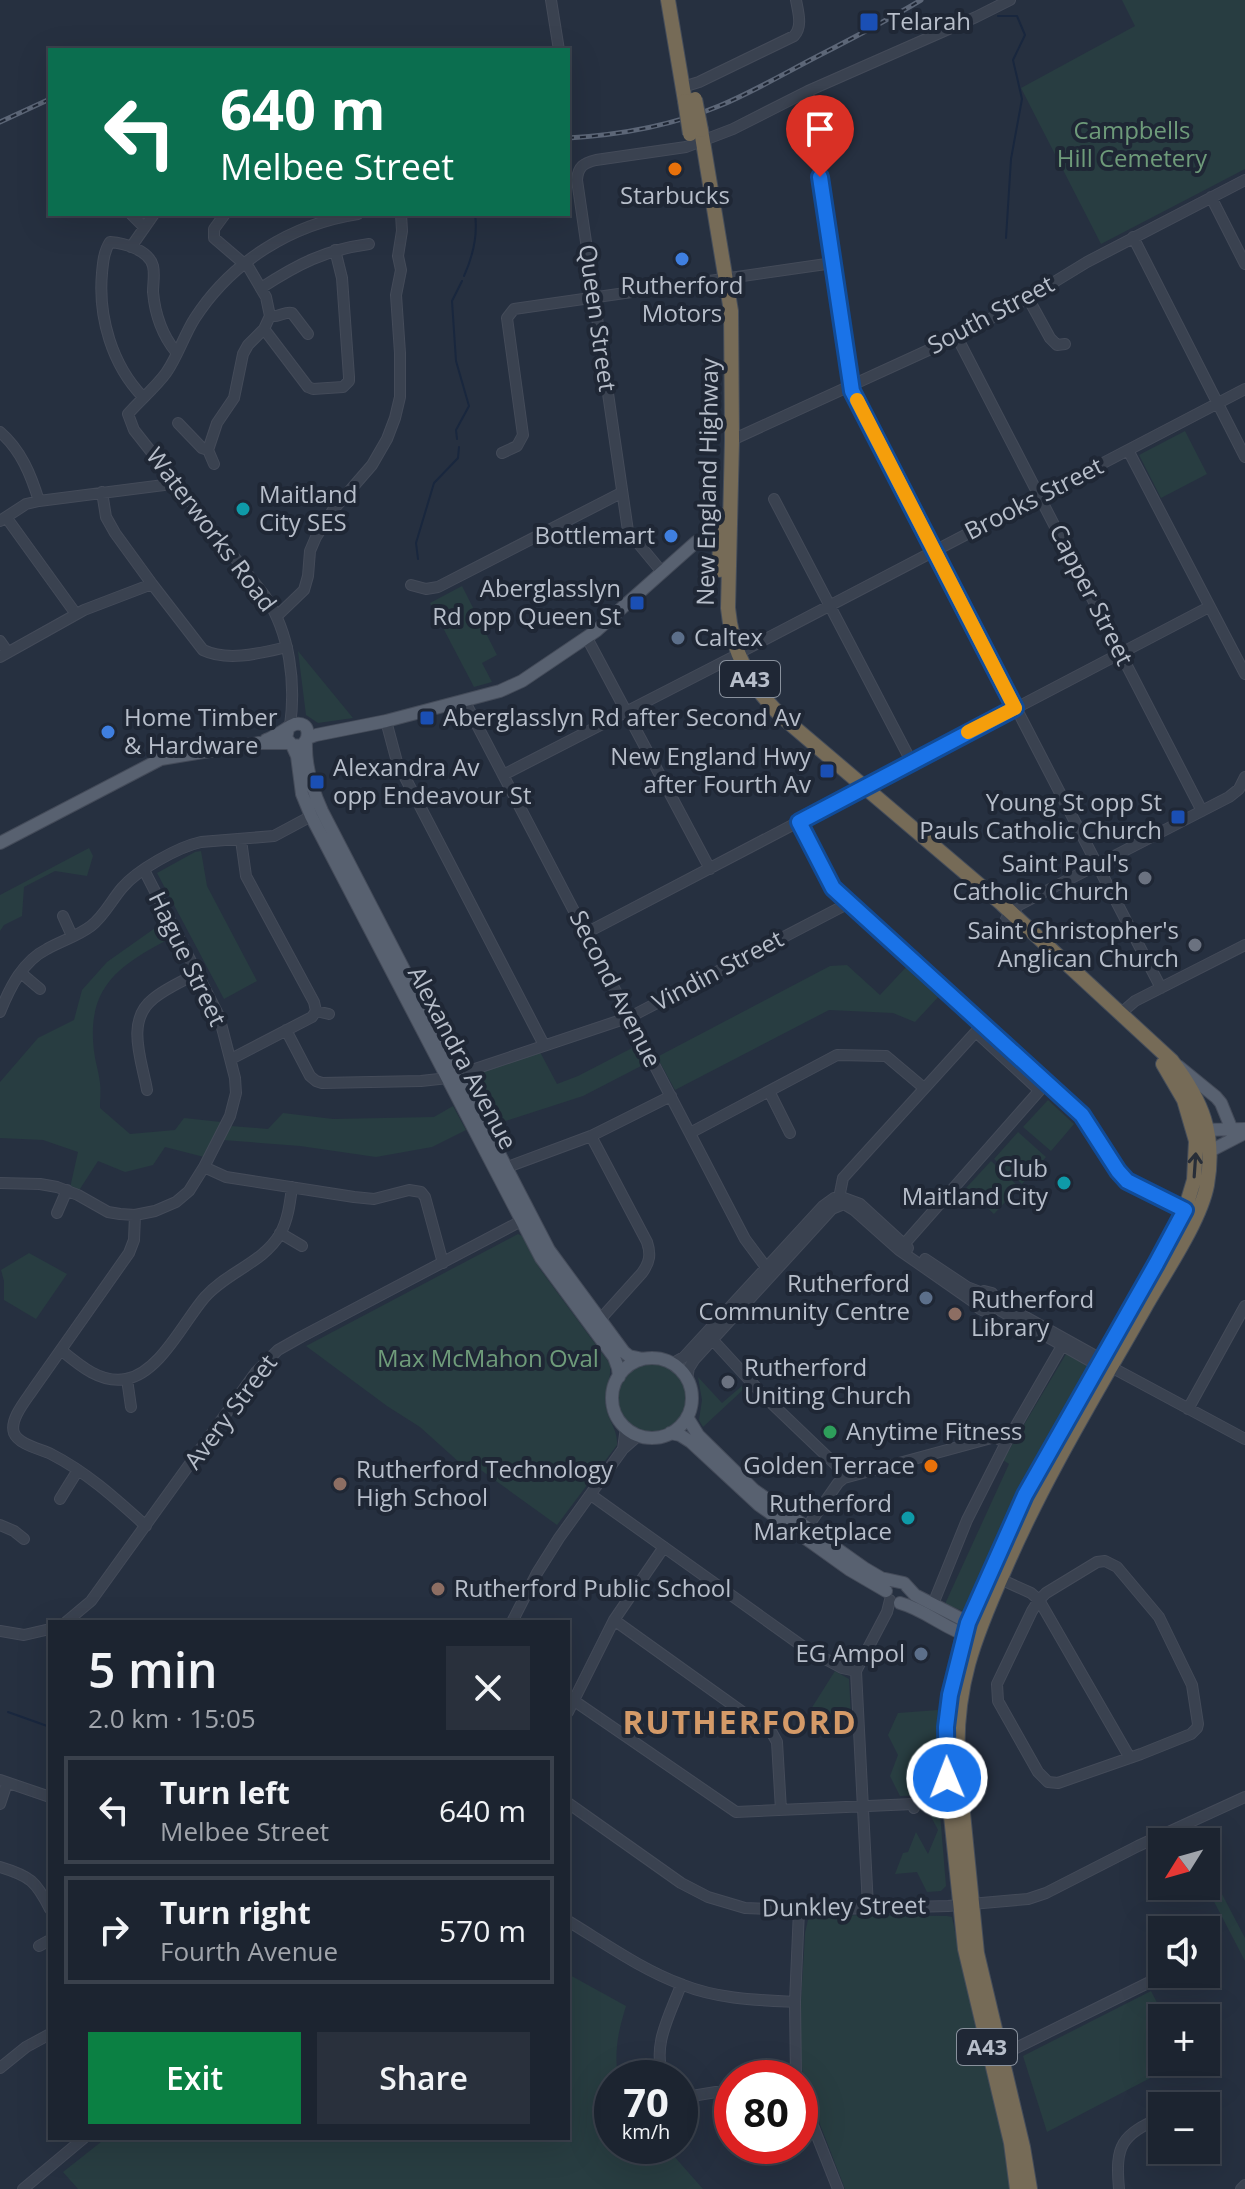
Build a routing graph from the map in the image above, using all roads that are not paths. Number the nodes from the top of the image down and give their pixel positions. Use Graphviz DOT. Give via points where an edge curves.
graph roads {
  1 [pos="551,0"];
  2 [pos="668,0"];
  3 [pos="676,0"];
  4 [pos="796,0"];
  5 [pos="1010,0"];
  6 [pos="559,48"];
  7 [pos="808,91"];
  8 [pos="689,93"];
  9 [pos="696,137"];
  10 [pos="1245,180"];
  11 [pos="1211,197"];
  12 [pos="133,216"];
  13 [pos="152,216"];
  14 [pos="224,216"];
  15 [pos="349,216"];
  16 [pos="402,216"];
  17 [pos="144,227"];
  18 [pos="1133,237"];
  19 [pos="369,244"];
  20 [pos="131,247"];
  21 [pos="335,250"];
  22 [pos="833,263"];
  23 [pos="243,264"];
  24 [pos="1245,264"];
  25 [pos="722,280"];
  26 [pos="261,288"];
  27 [pos="594,297"];
  28 [pos="1028,298"];
  29 [pos="270,316"];
  30 [pos="264,329"];
  31 [pos="308,334"];
  32 [pos="957,337"];
  33 [pos="1065,344"];
  34 [pos="176,352"];
  35 [pos="851,385"];
  36 [pos="1245,389"];
  37 [pos="143,397"];
  38 [pos="1217,403"];
  39 [pos="178,423"];
  40 [pos="0,432"];
  41 [pos="732,440"];
  42 [pos="208,450"];
  43 [pos="1128,450"];
  44 [pos="502,453"];
  45 [pos="1245,457"];
  46 [pos="214,464"];
  47 [pos="173,479"];
  48 [pos="102,492"];
  49 [pos="621,493"];
  50 [pos="1039,495"];
  51 [pos="774,499"];
  52 [pos="39,501"];
  53 [pos="3,519"];
  54 [pos="725,531"];
  55 [pos="933,550"];
  56 [pos="662,572"];
  57 [pos="152,584"];
  58 [pos="411,585"];
  59 [pos="829,605"];
  60 [pos="1209,607"];
  61 [pos="76,614"];
  62 [pos="278,615"];
  63 [pos="587,638"];
  64 [pos="0,641"];
  65 [pos="287,647"];
  66 [pos="1120,653"];
  67 [pos="4,654"];
  68 [pos="734,656"];
  69 [pos="1245,674"];
  70 [pos="464,700"];
  71 [pos="1015,708"];
  72 [pos="627,711"];
  73 [pos="386,721"];
  74 [pos="300,731"];
  75 [pos="259,743"];
  76 [pos="291,744"];
  77 [pos="911,761"];
  78 [pos="503,775"];
  79 [pos="1245,777"];
  80 [pos="861,790"];
  81 [pos="1202,811"];
  82 [pos="317,813"];
  83 [pos="799,822"];
  84 [pos="241,840"];
  85 [pos="0,843"];
  86 [pos="1097,865"];
  87 [pos="710,869"];
  88 [pos="144,870"];
  89 [pos="849,903"];
  90 [pos="63,916"];
  91 [pos="1008,916"];
  92 [pos="586,933"];
  93 [pos="72,936"];
  94 [pos="1245,945"];
  95 [pos="21,973"];
  96 [pos="198,973"];
  97 [pos="1161,988"];
  98 [pos="40,989"];
  99 [pos="316,1011"];
  100 [pos="0,1012"];
  101 [pos="1121,1013"];
  102 [pos="329,1014"];
  103 [pos="630,1017"];
  104 [pos="980,1028"];
  105 [pos="286,1030"];
  106 [pos="544,1045"];
  107 [pos="231,1059"];
  108 [pos="1172,1061"];
  109 [pos="453,1076"];
  110 [pos="1043,1086"];
  111 [pos="924,1088"];
  112 [pos="147,1090"];
  113 [pos="769,1091"];
  114 [pos="671,1096"];
  115 [pos="1201,1130"];
  116 [pos="1241,1131"];
  117 [pos="690,1133"];
  118 [pos="790,1133"];
  119 [pos="591,1136"];
  120 [pos="1210,1151"];
  121 [pos="204,1167"];
  122 [pos="501,1169"];
  123 [pos="0,1183"];
  124 [pos="292,1187"];
  125 [pos="67,1190"];
  126 [pos="842,1200"];
  127 [pos="1185,1210"];
  128 [pos="57,1213"];
  129 [pos="135,1215"];
  130 [pos="526,1219"];
  131 [pos="280,1233"];
  132 [pos="302,1246"];
  133 [pos="901,1247"];
  134 [pos="443,1263"];
  135 [pos="768,1270"];
  136 [pos="978,1298"];
  137 [pos="995,1304"];
  138 [pos="1245,1306"];
  139 [pos="596,1324"];
  140 [pos="709,1336"];
  141 [pos="1062,1346"];
  142 [pos="61,1350"];
  143 [pos="643,1359"];
  144 [pos="673,1363"];
  145 [pos="1106,1365"];
  146 [pos="619,1377"];
  147 [pos="687,1378"];
  148 [pos="127,1379"];
  149 [pos="131,1407"];
  150 [pos="1188,1409"];
  151 [pos="687,1417"];
  152 [pos="626,1427"];
  153 [pos="670,1433"];
  154 [pos="639,1435"];
  155 [pos="1245,1439"];
  156 [pos="1006,1443"];
  157 [pos="623,1449"];
  158 [pos="78,1470"];
  159 [pos="844,1478"];
  160 [pos="591,1495"];
  161 [pos="60,1499"];
  162 [pos="0,1525"];
  163 [pos="146,1526"];
  164 [pos="804,1532"];
  165 [pos="24,1539"];
  166 [pos="664,1547"];
  167 [pos="1000,1579"];
  168 [pos="897,1580"];
  169 [pos="908,1589"];
  170 [pos="1039,1600"];
  171 [pos="892,1602"];
  172 [pos="933,1604"];
  173 [pos="72,1620"];
  174 [pos="513,1620"];
  175 [pos="614,1620"];
  176 [pos="48,1629"];
  177 [pos="0,1631"];
  178 [pos="971,1631"];
  179 [pos="856,1671"];
  180 [pos="573,1700"];
  181 [pos="570,1707"];
  182 [pos="1130,1758"];
  183 [pos="3,1782"];
  184 [pos="48,1796"];
  185 [pos="1245,1797"];
  186 [pos="0,1804"];
  187 [pos="570,1804"];
  188 [pos="863,1806"];
  189 [pos="914,1808"];
  190 [pos="781,1810"];
  191 [pos="0,1867"];
  192 [pos="965,1904"];
  193 [pos="48,1906"];
  194 [pos="868,1907"];
  195 [pos="799,1910"];
  196 [pos="570,1922"];
  197 [pos="48,1941"];
  198 [pos="39,1946"];
  199 [pos="1148,1983"];
  200 [pos="681,1985"];
  201 [pos="795,2002"];
  202 [pos="48,2035"];
  203 [pos="985,2042"];
  204 [pos="1001,2053"];
  205 [pos="659,2060"];
  206 [pos="796,2060"];
  207 [pos="0,2068"];
  208 [pos="1148,2125"];
  209 [pos="818,2138"];
  210 [pos="82,2140"];
  211 [pos="23,2189"];
  212 [pos="838,2189"];
  213 [pos="1017,2189"];
  214 [pos="1030,2189"];
  215 [pos="1119,2189"];
  1 -- 6 [label="street"];
  2 -- 8 [label="highway, New England Highway / A43"];
  3 -- 8 [label="highway, New England Highway / A43"];
  4 -- 8 [label="street" via="800,25 794,36"];
  5 -- 7 [label="street"];
  7 -- 9 [label="street" via="733,129"];
  7 -- 22 [label="street"];
  8 -- 9 [label="highway, New England Highway / A43, bridge"];
  9 -- 25 [label="highway, New England Highway / A43"];
  9 -- 27 [label="street, Queen Street" via="686,147 596,160 578,170"];
  10 -- 11 [label="street, South Street"];
  11 -- 18 [label="street, South Street"];
  11 -- 24 [label="street"];
  12 -- 17 [label="street"];
  13 -- 17 [label="street"];
  14 -- 23 [label="street" via="214,238"];
  15 -- 23 [label="street" via="303,229"];
  16 -- 62 [label="street" via="396,295 400,397 395,418 372,465 323,524 310,551 304,590"];
  17 -- 20 [label="street"];
  18 -- 28 [label="street, South Street"];
  18 -- 38 [label="street"];
  19 -- 21 [label="street"];
  20 -- 34 [label="street" via="153,266 157,311"];
  20 -- 37 [label="street" via="114,242 107,246 102,297 114,352"];
  21 -- 26 [label="street"];
  21 -- 30 [label="street" via="344,299 346,384 308,387"];
  22 -- 25 [label="street"];
  22 -- 35 [label="street"];
  23 -- 26 [label="street"];
  23 -- 34 [label="street" via="205,304"];
  25 -- 27 [label="street"];
  25 -- 41 [label="highway, New England Highway / A43" via="731,311"];
  25 -- 54 [label="highway, New England Highway / A43"];
  26 -- 29 [label="street"];
  27 -- 44 [label="street" via="520,307 508,314 523,435 517,446"];
  27 -- 49 [label="street, Queen Street"];
  28 -- 32 [label="street, South Street"];
  28 -- 33 [label="street" via="1050,338"];
  29 -- 30 [label="street"];
  29 -- 31 [label="street" via="292,313"];
  30 -- 42 [label="street" via="243,354 234,398 217,423"];
  32 -- 35 [label="street, South Street"];
  32 -- 50 [label="street, Capper Street"];
  34 -- 37 [label="street" via="169,369"];
  35 -- 41 [label="street, South Street"];
  35 -- 55 [label="street"];
  36 -- 38 [label="street, Brooks Street"];
  37 -- 47 [label="street, Waterworks Road" via="128,414 134,430"];
  38 -- 43 [label="street, Brooks Street"];
  38 -- 45 [label="street"];
  39 -- 42 [label="street"];
  40 -- 52 [label="street" via="16,448"];
  41 -- 54 [label="highway, New England Highway / A43"];
  42 -- 46 [label="street"];
  43 -- 50 [label="street, Brooks Street"];
  43 -- 60 [label="street"];
  47 -- 48 [label="street" via="164,485"];
  47 -- 62 [label="street, Waterworks Road"];
  48 -- 52 [label="street"];
  48 -- 57 [label="street" via="106,517"];
  49 -- 56 [label="street, Queen Street" via="628,531"];
  49 -- 58 [label="street" via="438,587"];
  50 -- 55 [label="street, Brooks Street"];
  50 -- 66 [label="street, Capper Street"];
  51 -- 59 [label="street"];
  52 -- 53 [label="street"];
  53 -- 61 [label="street"];
  54 -- 56 [label="main road" via="696,542"];
  54 -- 68 [label="highway, New England Highway / A43"];
  55 -- 59 [label="street, Brooks Street"];
  55 -- 71 [label="street"];
  56 -- 63 [label="main road"];
  57 -- 61 [label="street"];
  57 -- 65 [label="street" via="203,650 215,656"];
  59 -- 68 [label="street, Brooks Street"];
  59 -- 77 [label="street"];
  60 -- 66 [label="street"];
  60 -- 69 [label="street"];
  61 -- 67 [label="street"];
  62 -- 65 [label="street, Waterworks Road"];
  63 -- 70 [label="main road" via="522,681"];
  63 -- 72 [label="street"];
  64 -- 67 [label="street"];
  65 -- 74 [label="street, Waterworks Road"];
  66 -- 71 [label="street"];
  66 -- 81 [label="street, Capper Street"];
  68 -- 72 [label="street, Brooks Street"];
  68 -- 80 [label="highway, New England Highway / A43" via="768,703"];
  70 -- 73 [label="main road"];
  70 -- 78 [label="street, Second Avenue"];
  71 -- 77 [label="street"];
  71 -- 86 [label="street"];
  72 -- 78 [label="street, Brooks Street"];
  72 -- 87 [label="street"];
  73 -- 74 [label="main road"];
  73 -- 106 [label="street" via="397,762"];
  74 -- 75 [label="main road"];
  74 -- 76 [label="main road" via="301,746"];
  74 -- 82 [label="main road, Alexandra Avenue"];
  75 -- 76 [label="main road"];
  75 -- 85 [label="main road" via="161,759"];
  76 -- 82 [label="main road, Alexandra Avenue" via="302,794"];
  77 -- 80 [label="street"];
  78 -- 92 [label="street, Second Avenue"];
  79 -- 81 [label="street" via="1229,797"];
  80 -- 83 [label="street"];
  80 -- 91 [label="highway, New England Highway / A43"];
  81 -- 86 [label="street"];
  82 -- 84 [label="street" via="274,836"];
  82 -- 109 [label="main road, Alexandra Avenue"];
  83 -- 87 [label="street"];
  83 -- 89 [label="street" via="829,882"];
  84 -- 88 [label="street" via="196,843"];
  84 -- 99 [label="street" via="246,876"];
  86 -- 91 [label="street" via="1019,905"];
  86 -- 97 [label="street"];
  87 -- 92 [label="street"];
  88 -- 93 [label="street" via="93,924"];
  88 -- 96 [label="street, Hague Street"];
  89 -- 103 [label="street, Vindin Street"];
  89 -- 104 [label="street"];
  90 -- 93 [label="street"];
  91 -- 101 [label="highway, New England Highway / A43"];
  91 -- 115 [label="highway, New England Highway / A43" via="1161,1062"];
  92 -- 103 [label="street, Second Avenue"];
  93 -- 95 [label="street" via="41,952"];
  94 -- 97 [label="street"];
  95 -- 98 [label="street"];
  95 -- 100 [label="street"];
  96 -- 107 [label="street, Hague Street" via="219,1016"];
  96 -- 112 [label="street" via="150,1000 140,1016 136,1033"];
  97 -- 101 [label="street"];
  99 -- 102 [label="street"];
  99 -- 105 [label="street"];
  101 -- 108 [label="highway, New England Highway / A43"];
  103 -- 106 [label="street, Vindin Street"];
  103 -- 114 [label="street, Second Avenue"];
  104 -- 110 [label="street"];
  104 -- 111 [label="street"];
  105 -- 107 [label="street"];
  105 -- 109 [label="street, Vindin Street" via="310,1076 322,1083"];
  106 -- 109 [label="street, Vindin Street"];
  107 -- 121 [label="street, Hague Street" via="234,1106"];
  108 -- 115 [label="highway, New England Highway / A43" via="1194,1092 1204,1116"];
  108 -- 116 [label="main road" via="1216,1097"];
  109 -- 122 [label="main road, Alexandra Avenue"];
  110 -- 127 [label="street" via="1086,1119 1127,1181"];
  110 -- 133 [label="street"];
  111 -- 113 [label="street" via="886,1056 845,1054"];
  111 -- 126 [label="street" via="843,1178"];
  113 -- 117 [label="street"];
  113 -- 118 [label="street"];
  114 -- 117 [label="street, Second Avenue"];
  114 -- 119 [label="street"];
  115 -- 116 [label="main road"];
  115 -- 120 [label="highway, New England Highway / A43"];
  127 -- 115 [label="highway, New England Highway / A43, one-way"];
  116 -- 120 [label="main road"];
  117 -- 135 [label="street, Second Avenue" via="745,1239"];
  119 -- 122 [label="street"];
  119 -- 139 [label="street" via="650,1250 647,1267"];
  120 -- 145 [label="highway, New England Highway / A43" via="1200,1207"];
  121 -- 124 [label="street" via="226,1177"];
  121 -- 129 [label="street, Hague Street" via="176,1202"];
  122 -- 130 [label="main road, Alexandra Avenue"];
  123 -- 125 [label="street"];
  124 -- 131 [label="street"];
  124 -- 134 [label="street" via="374,1199 421,1192"];
  125 -- 128 [label="street"];
  125 -- 129 [label="street" via="108,1212"];
  126 -- 133 [label="street" via="860,1204"];
  126 -- 135 [label="street" via="834,1198 823,1206"];
  127 -- 145 [label="highway, New England Highway / A43"];
  129 -- 142 [label="street" via="129,1253"];
  130 -- 134 [label="street, Avery Street"];
  130 -- 139 [label="main road, Alexandra Avenue" via="541,1258"];
  131 -- 132 [label="street"];
  131 -- 148 [label="street" via="257,1259 209,1292 147,1370"];
  133 -- 136 [label="street"];
  134 -- 163 [label="street, Avery Street" via="269,1357"];
  135 -- 140 [label="street"];
  136 -- 137 [label="street" via="990,1292"];
  136 -- 137 [label="street" via="984,1312"];
  137 -- 141 [label="street"];
  137 -- 145 [label="street"];
  138 -- 150 [label="street"];
  139 -- 143 [label="main road, Alexandra Avenue" via="629,1356"];
  139 -- 146 [label="main road, Alexandra Avenue" via="617,1362"];
  140 -- 144 [label="street"];
  140 -- 147 [label="street"];
  140 -- 159 [label="street"];
  141 -- 145 [label="street"];
  141 -- 156 [label="street"];
  142 -- 148 [label="street" via="99,1376"];
  142 -- 158 [label="street" via="13,1425 21,1441"];
  143 -- 144 [label="main road"];
  143 -- 146 [label="main road"];
  144 -- 147 [label="main road"];
  145 -- 150 [label="street"];
  145 -- 167 [label="highway, New England Highway / A43"];
  145 -- 178 [label="highway, New England Highway / A43" via="1025,1495"];
  146 -- 152 [label="main road" via="613,1402"];
  147 -- 151 [label="main road" via="692,1394"];
  148 -- 149 [label="street"];
  150 -- 155 [label="street"];
  151 -- 153 [label="main road"];
  151 -- 164 [label="main road" via="698,1435"];
  152 -- 154 [label="main road"];
  152 -- 157 [label="street"];
  153 -- 154 [label="main road"];
  153 -- 164 [label="main road" via="688,1440 759,1505"];
  154 -- 157 [label="street"];
  156 -- 159 [label="street" via="995,1437"];
  156 -- 172 [label="street"];
  157 -- 160 [label="street"];
  158 -- 161 [label="street"];
  158 -- 163 [label="street"];
  159 -- 164 [label="street"];
  160 -- 166 [label="street"];
  160 -- 174 [label="street" via="547,1556"];
  162 -- 165 [label="street"];
  163 -- 173 [label="street, Avery Street"];
  164 -- 168 [label="main road" via="881,1578"];
  164 -- 171 [label="main road"];
  166 -- 175 [label="street"];
  166 -- 179 [label="street" via="805,1648"];
  167 -- 170 [label="street"];
  167 -- 178 [label="highway, New England Highway / A43"];
  168 -- 169 [label="main road"];
  168 -- 171 [label="main road" via="889,1584"];
  169 -- 171 [label="main road" via="906,1599"];
  169 -- 172 [label="main road"];
  170 -- 182 [label="street"];
  170 -- 182 [label="street" via="996,1690 1038,1772 1058,1783"];
  170 -- 182 [label="street" via="1105,1561 1117,1567 1159,1617 1192,1685 1198,1724 1191,1734"];
  171 -- 178 [label="main road"];
  171 -- 179 [label="street"];
  172 -- 178 [label="main road"];
  175 -- 180 [label="street"];
  175 -- 190 [label="street" via="772,1733"];
  176 -- 177 [label="street" via="24,1635"];
  178 -- 192 [label="highway, New England Highway / A43" via="957,1752"];
  179 -- 188 [label="street"];
  180 -- 181 [label="street"];
  180 -- 190 [label="street" via="736,1812"];
  183 -- 184 [label="street"];
  183 -- 186 [label="street"];
  185 -- 192 [label="street, Dunkley Street" via="1046,1893 1019,1901"];
  187 -- 195 [label="street, Dunkley Street" via="708,1897 745,1908"];
  188 -- 189 [label="street"];
  188 -- 190 [label="street"];
  188 -- 194 [label="street"];
  191 -- 193 [label="street" via="33,1881"];
  192 -- 194 [label="street, Dunkley Street"];
  192 -- 203 [label="highway, New England Highway / A43" via="965,1949"];
  192 -- 204 [label="highway, New England Highway / A43"];
  194 -- 195 [label="street, Dunkley Street"];
  195 -- 201 [label="street"];
  196 -- 200 [label="street"];
  197 -- 198 [label="street"];
  199 -- 204 [label="street"];
  200 -- 201 [label="street" via="727,1997"];
  200 -- 205 [label="street" via="659,2045"];
  201 -- 206 [label="street"];
  202 -- 207 [label="street"];
  203 -- 204 [label="highway"];
  203 -- 213 [label="highway, New England Highway / A43"];
  204 -- 214 [label="highway, New England Highway / A43"];
  208 -- 215 [label="street" via="1129,2136 1118,2153"];
  209 -- 212 [label="street"];
  210 -- 211 [label="street"];
}
